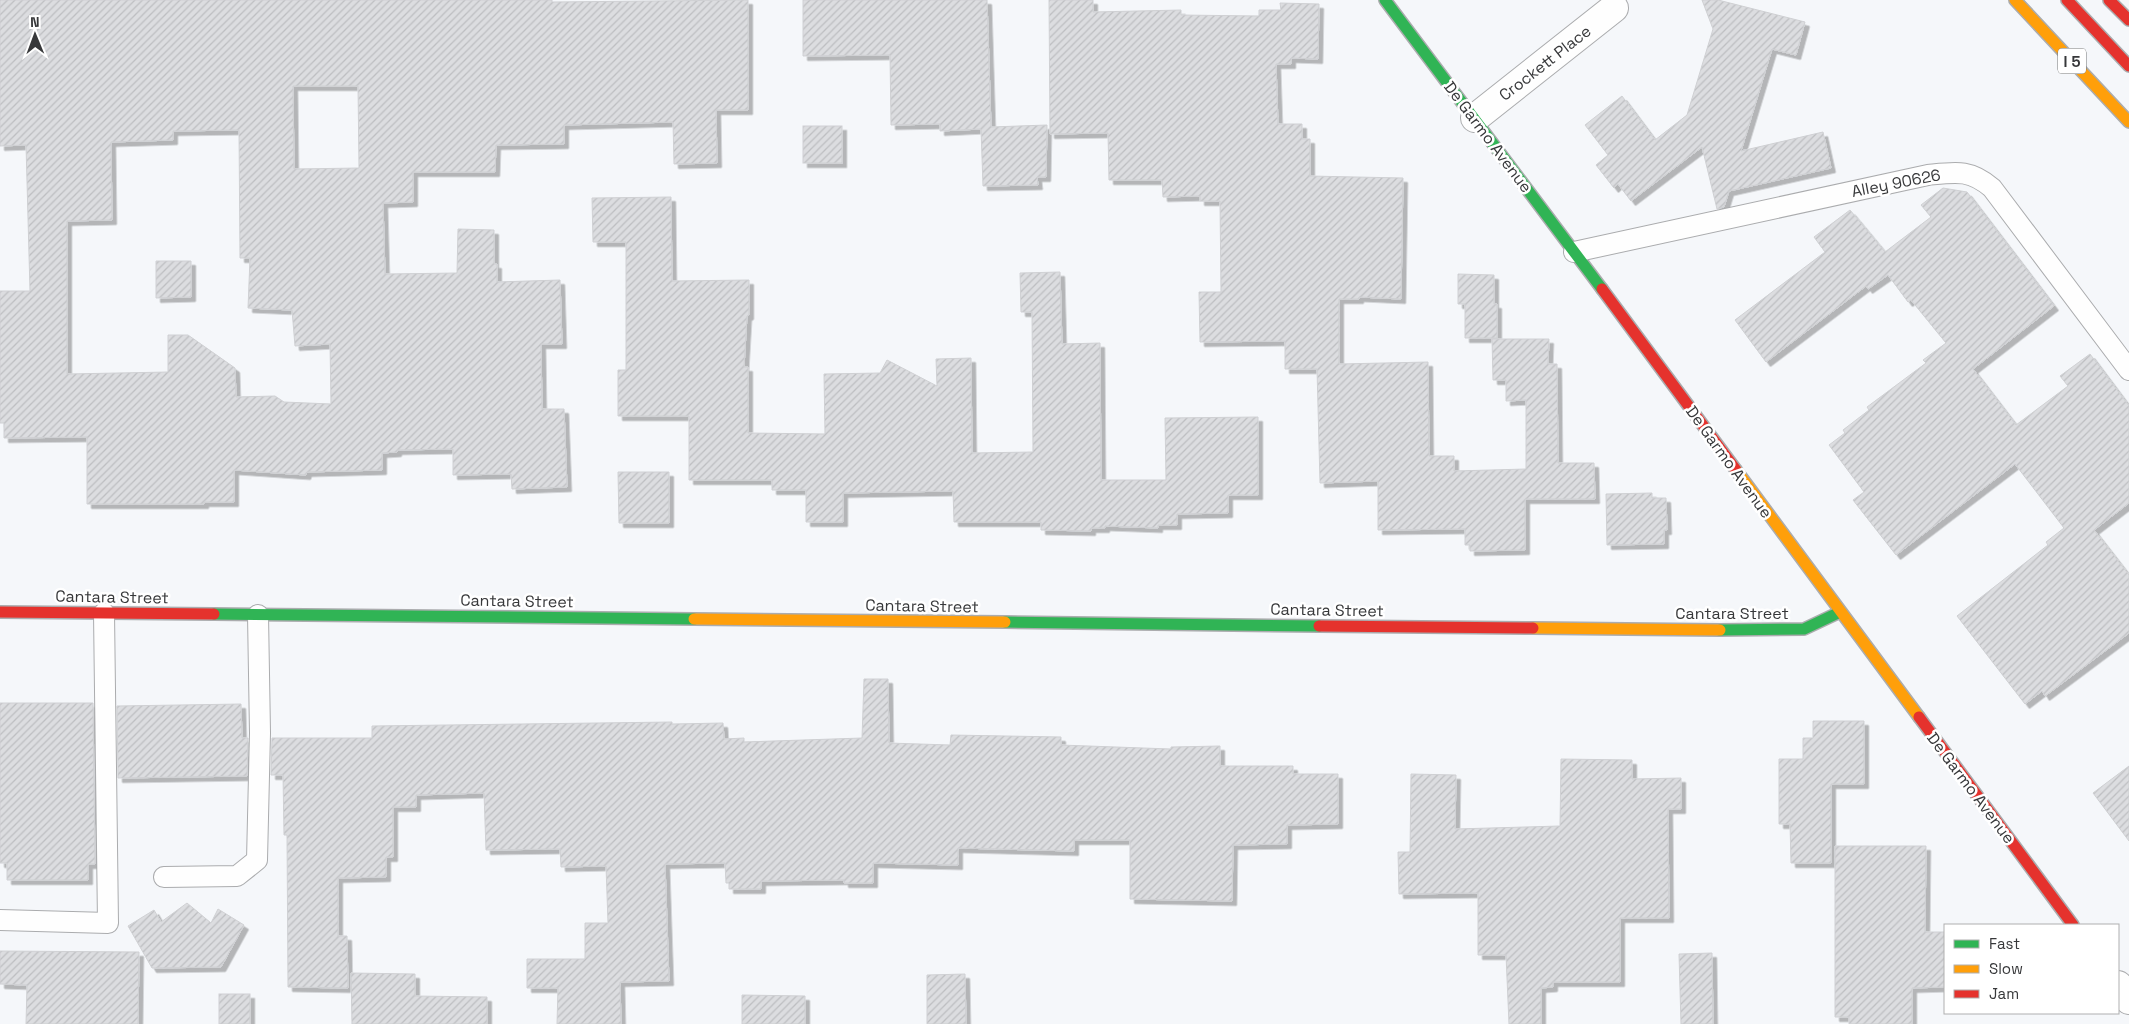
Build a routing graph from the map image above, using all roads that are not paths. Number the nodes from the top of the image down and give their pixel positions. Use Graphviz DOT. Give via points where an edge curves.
graph roads {
  1 [pos="1385,0"];
  2 [pos="2015,0"];
  3 [pos="2067,0"];
  4 [pos="2109,0"];
  5 [pos="1614,8"];
  6 [pos="2129,20"];
  7 [pos="2129,66"];
  8 [pos="1475,118"];
  9 [pos="2129,122"];
  10 [pos="1574,252"];
  11 [pos="2129,370"];
  12 [pos="0,612"];
  13 [pos="1840,612"];
  14 [pos="104,613"];
  15 [pos="258,615"];
  16 [pos="164,877"];
  17 [pos="0,920"];
  18 [pos="2072,924"];
  19 [pos="2119,986"];
  20 [pos="2129,1000"];
  1 -- 8 [label="main road, De Garmo Avenue"];
  2 -- 9 [label="main road, I 5"];
  3 -- 7 [label="main road"];
  4 -- 6 [label="main road"];
  5 -- 8 [label="street, Crockett Place"];
  8 -- 10 [label="main road, De Garmo Avenue"];
  10 -- 11 [label="lane, Alley 90626" via="1928,175 1958,172 1979,176 1992,188"];
  10 -- 13 [label="main road, De Garmo Avenue"];
  12 -- 14 [label="main road, Cantara Street"];
  13 -- 15 [label="main road, Cantara Street" via="1804,629 1743,630"];
  13 -- 18 [label="main road, De Garmo Avenue"];
  14 -- 15 [label="main road, Cantara Street"];
  14 -- 17 [label="lane" via="108,923"];
  15 -- 16 [label="lane" via="257,860 237,876"];
  19 -- 20 [label="street"];
}
